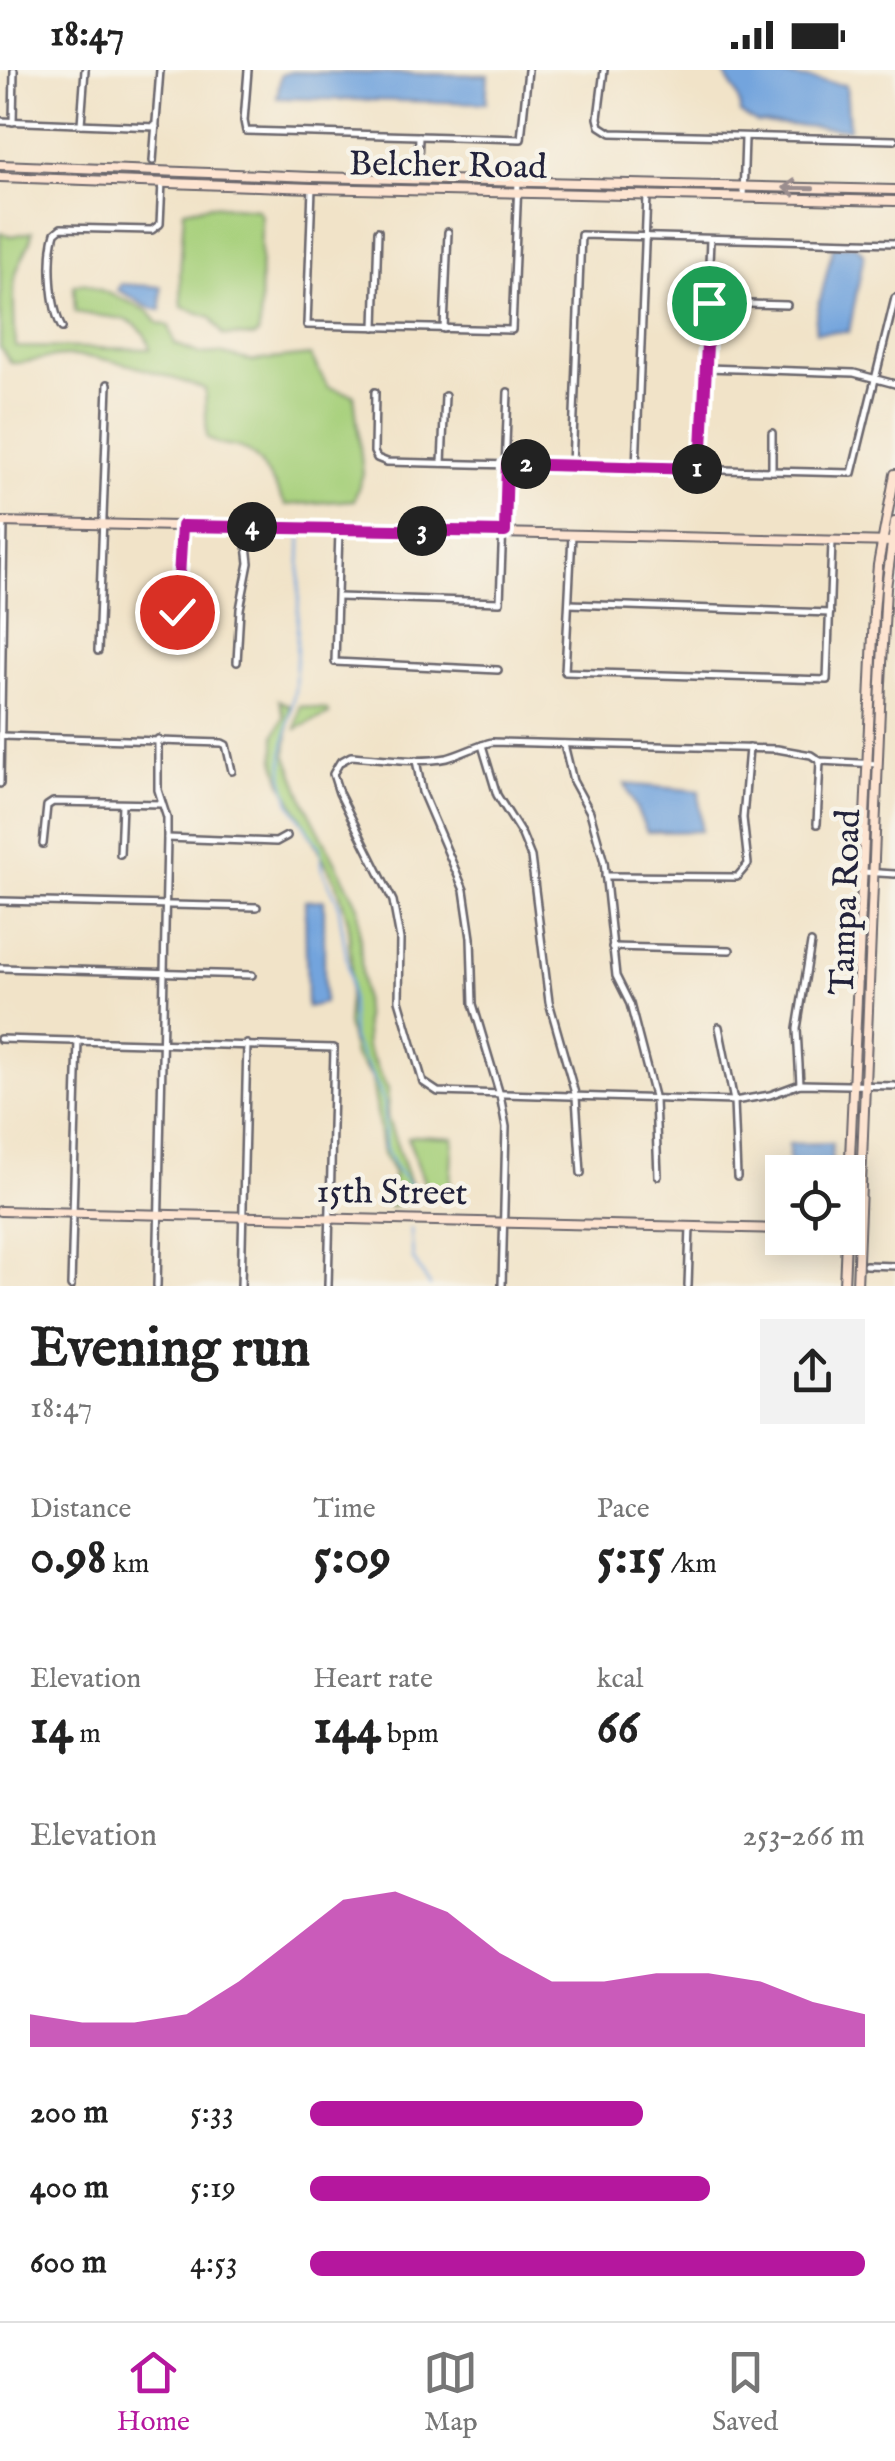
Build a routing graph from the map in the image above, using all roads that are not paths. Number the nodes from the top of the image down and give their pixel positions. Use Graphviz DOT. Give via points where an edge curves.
graph roads {
  1 [pos="14,70"];
  2 [pos="85,70"];
  3 [pos="160,70"];
  4 [pos="248,70"];
  5 [pos="528,70"];
  6 [pos="604,70"];
  7 [pos="0,121"];
  8 [pos="13,122"];
  9 [pos="81,124"];
  10 [pos="156,126"];
  11 [pos="420,136"];
  12 [pos="745,138"];
  13 [pos="895,140"];
  14 [pos="153,162"];
  15 [pos="0,166"];
  16 [pos="0,176"];
  17 [pos="412,179"];
  18 [pos="162,182"];
  19 [pos="518,182"];
  20 [pos="647,185"];
  21 [pos="743,187"];
  22 [pos="312,188"];
  23 [pos="895,190"];
  24 [pos="517,193"];
  25 [pos="647,196"];
  26 [pos="743,198"];
  27 [pos="895,201"];
  28 [pos="378,230"];
  29 [pos="448,232"];
  30 [pos="646,236"];
  31 [pos="710,239"];
  32 [pos="895,243"];
  33 [pos="895,298"];
  34 [pos="709,303"];
  35 [pos="787,305"];
  36 [pos="375,327"];
  37 [pos="62,328"];
  38 [pos="444,329"];
  39 [pos="706,368"];
  40 [pos="876,378"];
  41 [pos="108,384"];
  42 [pos="895,384"];
  43 [pos="376,392"];
  44 [pos="508,392"];
  45 [pos="445,396"];
  46 [pos="772,432"];
  47 [pos="442,463"];
  48 [pos="507,464"];
  49 [pos="572,466"];
  50 [pos="636,468"];
  51 [pos="701,469"];
  52 [pos="772,471"];
  53 [pos="895,474"];
  54 [pos="2,522"];
  55 [pos="895,522"];
  56 [pos="100,526"];
  57 [pos="182,526"];
  58 [pos="245,526"];
  59 [pos="340,530"];
  60 [pos="505,532"];
  61 [pos="572,535"];
  62 [pos="832,542"];
  63 [pos="890,542"];
  64 [pos="338,597"];
  65 [pos="569,604"];
  66 [pos="830,613"];
  67 [pos="173,622"];
  68 [pos="98,651"];
  69 [pos="237,662"];
  70 [pos="498,670"];
  71 [pos="2,736"];
  72 [pos="158,739"];
  73 [pos="482,744"];
  74 [pos="564,744"];
  75 [pos="749,748"];
  76 [pos="416,760"];
  77 [pos="820,761"];
  78 [pos="873,763"];
  79 [pos="232,771"];
  80 [pos="0,784"];
  81 [pos="122,804"];
  82 [pos="162,804"];
  83 [pos="817,824"];
  84 [pos="287,836"];
  85 [pos="167,838"];
  86 [pos="43,844"];
  87 [pos="120,854"];
  88 [pos="868,872"];
  89 [pos="895,874"];
  90 [pos="605,876"];
  91 [pos="0,901"];
  92 [pos="167,906"];
  93 [pos="257,907"];
  94 [pos="811,943"];
  95 [pos="612,948"];
  96 [pos="730,950"];
  97 [pos="0,968"];
  98 [pos="165,972"];
  99 [pos="252,975"];
  100 [pos="720,1028"];
  101 [pos="0,1038"];
  102 [pos="78,1040"];
  103 [pos="163,1043"];
  104 [pos="247,1044"];
  105 [pos="800,1084"];
  106 [pos="854,1086"];
  107 [pos="865,1086"];
  108 [pos="895,1086"];
  109 [pos="500,1095"];
  110 [pos="576,1097"];
  111 [pos="655,1100"];
  112 [pos="734,1101"];
  113 [pos="850,1155"];
  114 [pos="862,1155"];
  115 [pos="581,1173"];
  116 [pos="658,1176"];
  117 [pos="737,1177"];
  118 [pos="0,1211"];
  119 [pos="73,1213"];
  120 [pos="158,1214"];
  121 [pos="244,1217"];
  122 [pos="329,1217"];
  123 [pos="505,1221"];
  124 [pos="690,1226"];
  125 [pos="765,1228"];
  126 [pos="846,1255"];
  127 [pos="858,1255"];
  128 [pos="866,1265"];
  129 [pos="895,1266"];
  130 [pos="71,1286"];
  131 [pos="156,1286"];
  132 [pos="242,1286"];
  133 [pos="328,1286"];
  134 [pos="502,1286"];
  135 [pos="688,1286"];
  136 [pos="844,1286"];
  137 [pos="857,1286"];
  1 -- 8 [label="street"];
  2 -- 9 [label="street"];
  3 -- 10 [label="street"];
  4 -- 11 [label="street" via="246,130"];
  5 -- 11 [label="street" via="521,139"];
  6 -- 12 [label="street" via="598,118 607,131"];
  7 -- 8 [label="street"];
  8 -- 9 [label="street"];
  9 -- 10 [label="street"];
  10 -- 14 [label="street"];
  11 -- 17 [label="street"];
  12 -- 13 [label="street"];
  12 -- 21 [label="street"];
  15 -- 17 [label="main road, Belcher Road"];
  16 -- 18 [label="main road, Belcher Road"];
  17 -- 19 [label="main road, Belcher Road"];
  18 -- 22 [label="main road, Belcher Road"];
  18 -- 37 [label="street" via="160,224 152,230 55,232 54,313"];
  19 -- 20 [label="main road, Belcher Road"];
  19 -- 24 [label="street"];
  20 -- 21 [label="main road, Belcher Road"];
  20 -- 25 [label="street"];
  23 -- 21 [label="main road, Belcher Road, one-way"];
  21 -- 26 [label="street"];
  22 -- 24 [label="main road, Belcher Road"];
  22 -- 36 [label="street" via="308,325"];
  24 -- 25 [label="main road, Belcher Road"];
  24 -- 38 [label="street" via="512,330"];
  25 -- 26 [label="main road, Belcher Road"];
  25 -- 30 [label="street"];
  26 -- 27 [label="main road, Belcher Road"];
  28 -- 36 [label="street"];
  29 -- 38 [label="street"];
  30 -- 31 [label="street"];
  30 -- 49 [label="street" via="581,234"];
  30 -- 50 [label="street"];
  31 -- 32 [label="street"];
  31 -- 34 [label="street"];
  33 -- 40 [label="street"];
  34 -- 35 [label="street"];
  34 -- 39 [label="street"];
  36 -- 38 [label="street"];
  39 -- 40 [label="street"];
  39 -- 51 [label="street"];
  40 -- 42 [label="street"];
  40 -- 52 [label="street" via="852,473"];
  41 -- 56 [label="street"];
  43 -- 47 [label="street" via="377,458"];
  44 -- 48 [label="street"];
  45 -- 47 [label="street"];
  46 -- 52 [label="street"];
  47 -- 48 [label="street"];
  48 -- 49 [label="street"];
  48 -- 60 [label="street"];
  49 -- 50 [label="street"];
  50 -- 51 [label="street"];
  51 -- 52 [label="street"];
  53 -- 63 [label="main road, Tampa Road"];
  54 -- 56 [label="main road"];
  54 -- 71 [label="street"];
  55 -- 63 [label="main road, Tampa Road"];
  56 -- 57 [label="main road"];
  56 -- 68 [label="street"];
  57 -- 58 [label="main road"];
  57 -- 67 [label="street"];
  58 -- 59 [label="main road"];
  58 -- 69 [label="street" via="249,563"];
  59 -- 60 [label="main road"];
  59 -- 64 [label="street"];
  60 -- 61 [label="main road"];
  60 -- 64 [label="street" via="500,602"];
  61 -- 62 [label="main road"];
  61 -- 65 [label="street"];
  62 -- 63 [label="main road"];
  62 -- 66 [label="street"];
  63 -- 78 [label="main road, Tampa Road"];
  64 -- 70 [label="street" via="335,662"];
  65 -- 66 [label="street"];
  65 -- 66 [label="street" via="566,672 827,680"];
  71 -- 72 [label="street"];
  71 -- 80 [label="street"];
  72 -- 79 [label="street" via="226,744"];
  72 -- 82 [label="street"];
  73 -- 74 [label="street"];
  73 -- 76 [label="street" via="450,757"];
  73 -- 110 [label="street" via="497,795 531,856 549,1002"];
  74 -- 75 [label="street"];
  74 -- 90 [label="street"];
  75 -- 77 [label="street" via="777,748"];
  75 -- 90 [label="street" via="743,818 748,864 737,877"];
  76 -- 109 [label="street" via="422,792 464,890 474,1004"];
  76 -- 109 [label="street" via="351,756 334,774 392,900 400,938 399,1000 422,1082 432,1090"];
  77 -- 78 [label="street"];
  77 -- 83 [label="street"];
  78 -- 88 [label="main road, Tampa Road"];
  81 -- 82 [label="street"];
  81 -- 86 [label="street" via="53,802"];
  81 -- 87 [label="street"];
  82 -- 85 [label="street"];
  84 -- 85 [label="street" via="276,842"];
  85 -- 92 [label="street"];
  88 -- 89 [label="street"];
  88 -- 106 [label="main road, Tampa Road"];
  88 -- 107 [label="main road, Tampa Road"];
  90 -- 95 [label="street"];
  91 -- 92 [label="street"];
  92 -- 93 [label="street"];
  92 -- 98 [label="street"];
  94 -- 105 [label="street" via="796,1029"];
  95 -- 96 [label="street"];
  95 -- 111 [label="street"];
  97 -- 98 [label="street"];
  98 -- 99 [label="street"];
  98 -- 103 [label="street"];
  100 -- 112 [label="street"];
  101 -- 102 [label="street"];
  102 -- 103 [label="street"];
  102 -- 119 [label="street"];
  103 -- 104 [label="street"];
  103 -- 120 [label="street"];
  104 -- 121 [label="street"];
  104 -- 122 [label="street" via="334,1048"];
  105 -- 106 [label="street"];
  105 -- 112 [label="street"];
  106 -- 107 [label="street"];
  106 -- 113 [label="main road, Tampa Road"];
  107 -- 108 [label="street"];
  107 -- 114 [label="main road, Tampa Road"];
  109 -- 110 [label="street"];
  109 -- 123 [label="street"];
  110 -- 111 [label="street"];
  110 -- 115 [label="street"];
  111 -- 112 [label="street"];
  111 -- 116 [label="street"];
  112 -- 117 [label="street"];
  118 -- 119 [label="main road, 15th Street"];
  119 -- 120 [label="main road, 15th Street"];
  119 -- 130 [label="street"];
  120 -- 121 [label="main road, 15th Street"];
  120 -- 131 [label="street"];
  121 -- 122 [label="main road, 15th Street"];
  121 -- 132 [label="street"];
  122 -- 123 [label="main road, 15th Street"];
  122 -- 133 [label="street"];
  123 -- 124 [label="main road, 15th Street"];
  123 -- 134 [label="street"];
  124 -- 125 [label="main road, 15th Street"];
  124 -- 135 [label="street"];
  126 -- 136 [label="main road"];
  127 -- 137 [label="main road, Tampa Road"];
  128 -- 129 [label="street"];
}
